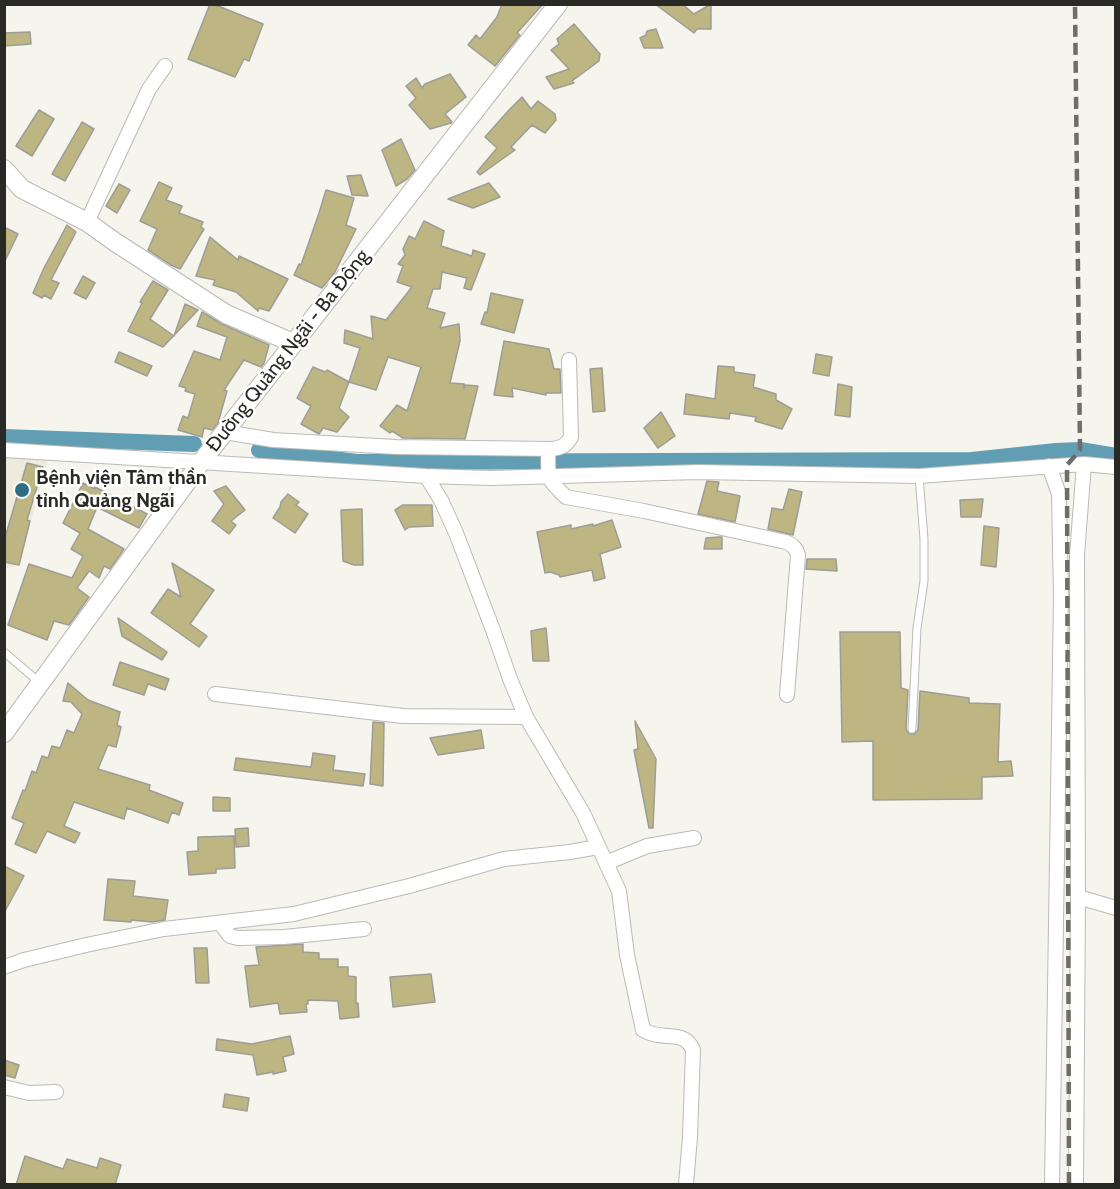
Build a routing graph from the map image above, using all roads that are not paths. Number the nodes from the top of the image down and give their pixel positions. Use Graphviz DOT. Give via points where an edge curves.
graph roads {
  1 [pos="558,4"];
  2 [pos="165,66"];
  3 [pos="4,169"];
  4 [pos="87,222"];
  5 [pos="293,343"];
  6 [pos="569,360"];
  7 [pos="225,432"];
  8 [pos="4,450"];
  9 [pos="202,461"];
  10 [pos="548,462"];
  11 [pos="1084,464"];
  12 [pos="1049,466"];
  13 [pos="1116,467"];
  14 [pos="426,476"];
  15 [pos="919,476"];
  16 [pos="4,652"];
  17 [pos="40,684"];
  18 [pos="215,694"];
  19 [pos="787,694"];
  20 [pos="526,717"];
  21 [pos="912,729"];
  22 [pos="4,733"];
  23 [pos="694,838"];
  24 [pos="598,847"];
  25 [pos="606,862"];
  26 [pos="1078,897"];
  27 [pos="1116,908"];
  28 [pos="220,923"];
  29 [pos="364,929"];
  30 [pos="4,967"];
  31 [pos="4,1087"];
  32 [pos="56,1092"];
  33 [pos="686,1185"];
  34 [pos="1052,1185"];
  35 [pos="1076,1185"];
  1 -- 5 [label="main road, Đường Quảng Ngãi - Ba Động"];
  2 -- 4 [label="street" via="149,89"];
  3 -- 4 [label="main road" via="22,189"];
  4 -- 5 [label="main road" via="226,314"];
  5 -- 7 [label="main road, Đường Quảng Ngãi - Ba Động"];
  6 -- 10 [label="street" via="571,437"];
  7 -- 9 [label="main road, Đường Quảng Ngãi - Ba Động"];
  7 -- 10 [label="street" via="273,440"];
  8 -- 9 [label="street"];
  9 -- 14 [label="street"];
  9 -- 17 [label="main road, Đường Quảng Ngãi - Ba Động"];
  10 -- 14 [label="street" via="491,478"];
  10 -- 15 [label="street" via="698,472"];
  10 -- 19 [label="street" via="558,490 566,497 792,545 798,555"];
  11 -- 12 [label="street"];
  11 -- 13 [label="street"];
  11 -- 26 [label="street" via="1077,555"];
  12 -- 15 [label="street"];
  12 -- 34 [label="street" via="1059,494 1061,597"];
  14 -- 20 [label="street" via="456,533"];
  15 -- 21 [label="lane" via="924,581 917,628"];
  16 -- 17 [label="lane"];
  17 -- 22 [label="main road, Đường Quảng Ngãi - Ba Động"];
  18 -- 20 [label="street" via="404,716"];
  20 -- 24 [label="street"];
  23 -- 25 [label="street" via="646,846"];
  24 -- 25 [label="street"];
  24 -- 28 [label="street" via="504,859 294,914"];
  25 -- 33 [label="street" via="619,891 627,955 643,1030 651,1035 685,1038 693,1050"];
  26 -- 27 [label="street"];
  26 -- 35 [label="street"];
  28 -- 29 [label="street" via="226,932 238,938 284,938"];
  28 -- 30 [label="street" via="164,929"];
  31 -- 32 [label="street" via="29,1093"];
}
